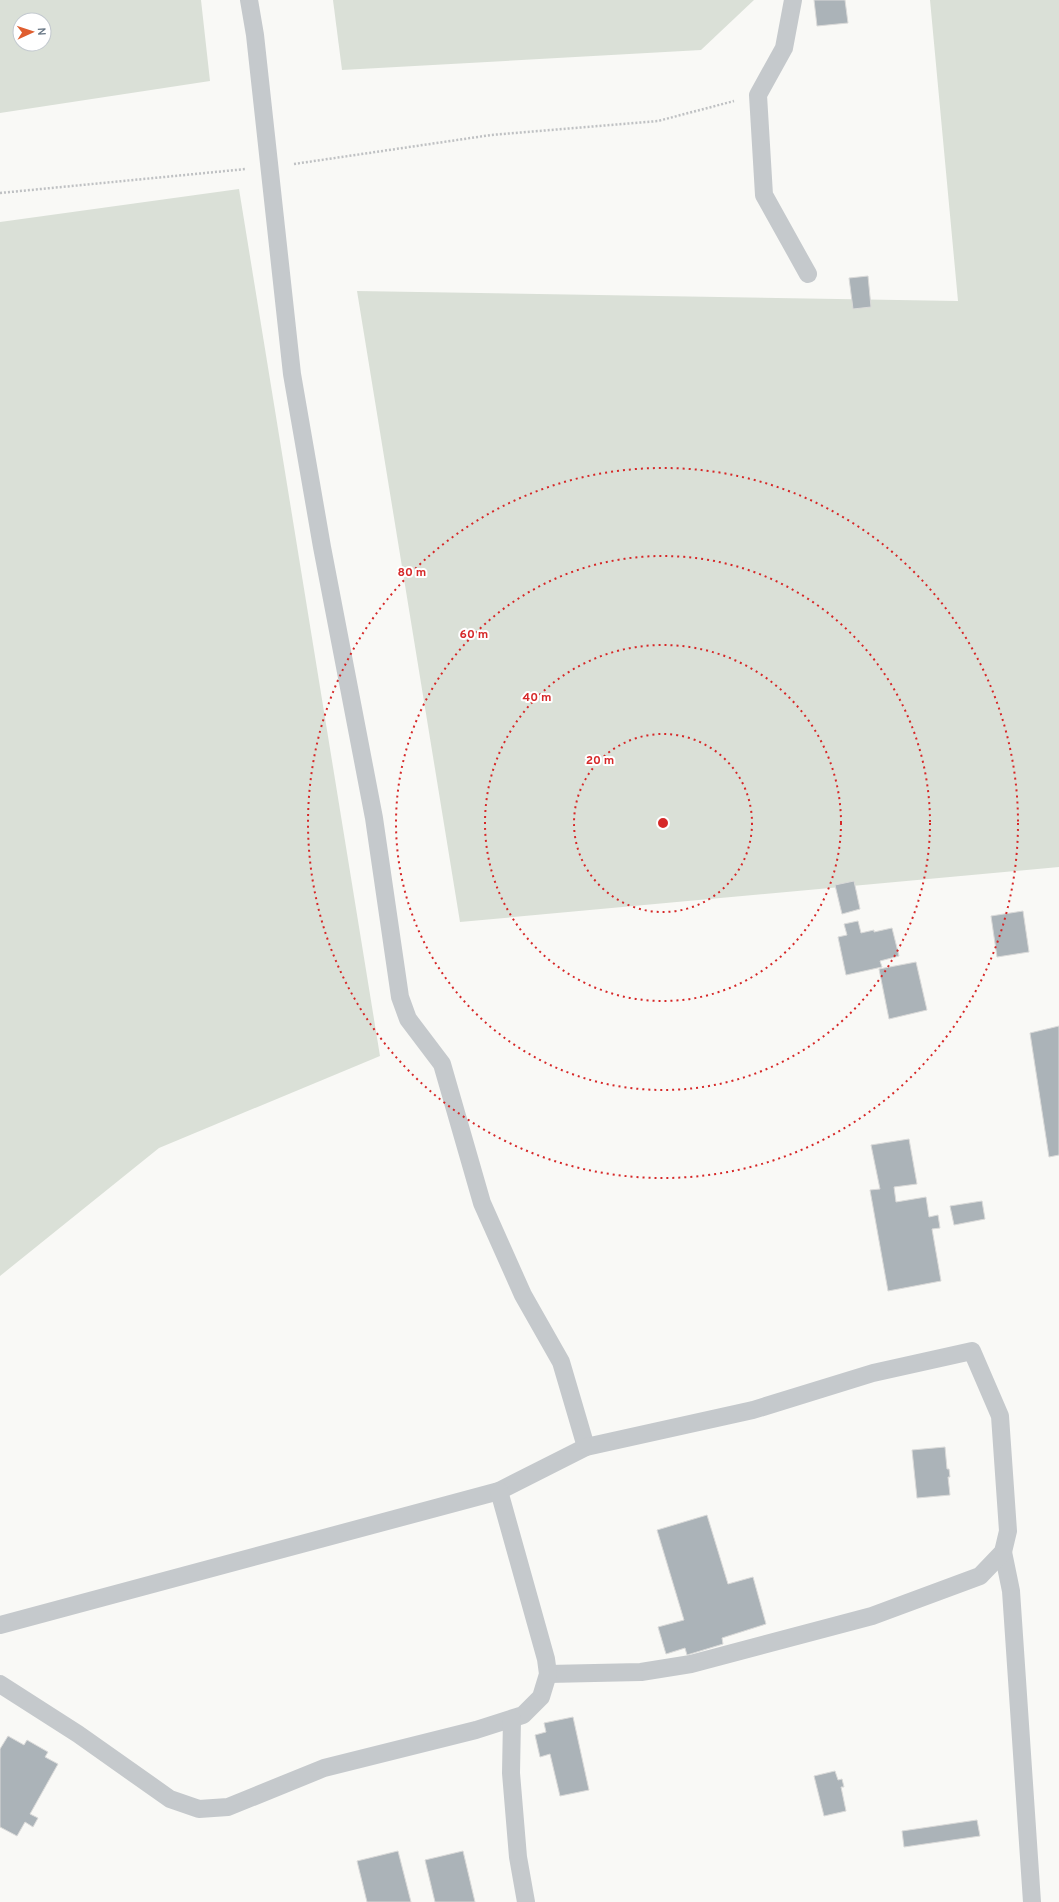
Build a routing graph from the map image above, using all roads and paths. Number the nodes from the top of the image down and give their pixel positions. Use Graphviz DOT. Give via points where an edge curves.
graph roads {
  1 [pos="249,0"];
  2 [pos="793,0"];
  3 [pos="758,95"];
  4 [pos="269,166"];
  5 [pos="0,193"];
  6 [pos="808,274"];
  7 [pos="586,1447"];
  8 [pos="499,1491"];
  9 [pos="1003,1552"];
  10 [pos="0,1625"];
  11 [pos="548,1674"];
  12 [pos="0,1684"];
  13 [pos="512,1719"];
  14 [pos="526,1902"];
  15 [pos="1032,1902"];
  1 -- 4 [label="lane"];
  2 -- 3 [label="lane" via="784,48"];
  3 -- 4 [label="path" via="658,121 491,135 320,161"];
  3 -- 6 [label="lane" via="764,195"];
  4 -- 5 [label="path"];
  4 -- 7 [label="lane" via="292,374 374,818 400,997 408,1019 442,1064 482,1203 523,1296 560,1362"];
  7 -- 8 [label="lane"];
  7 -- 9 [label="lane" via="753,1410 873,1373 972,1350 1000,1416 1008,1531"];
  8 -- 10 [label="lane"];
  8 -- 11 [label="lane"];
  9 -- 11 [label="lane" via="980,1576 872,1616 777,1642 691,1664 641,1672"];
  9 -- 15 [label="lane" via="1011,1591"];
  11 -- 13 [label="lane" via="540,1697 523,1715"];
  12 -- 13 [label="lane" via="170,1798 199,1809 228,1807 324,1768"];
  13 -- 14 [label="lane" via="511,1773 518,1857"];
}
